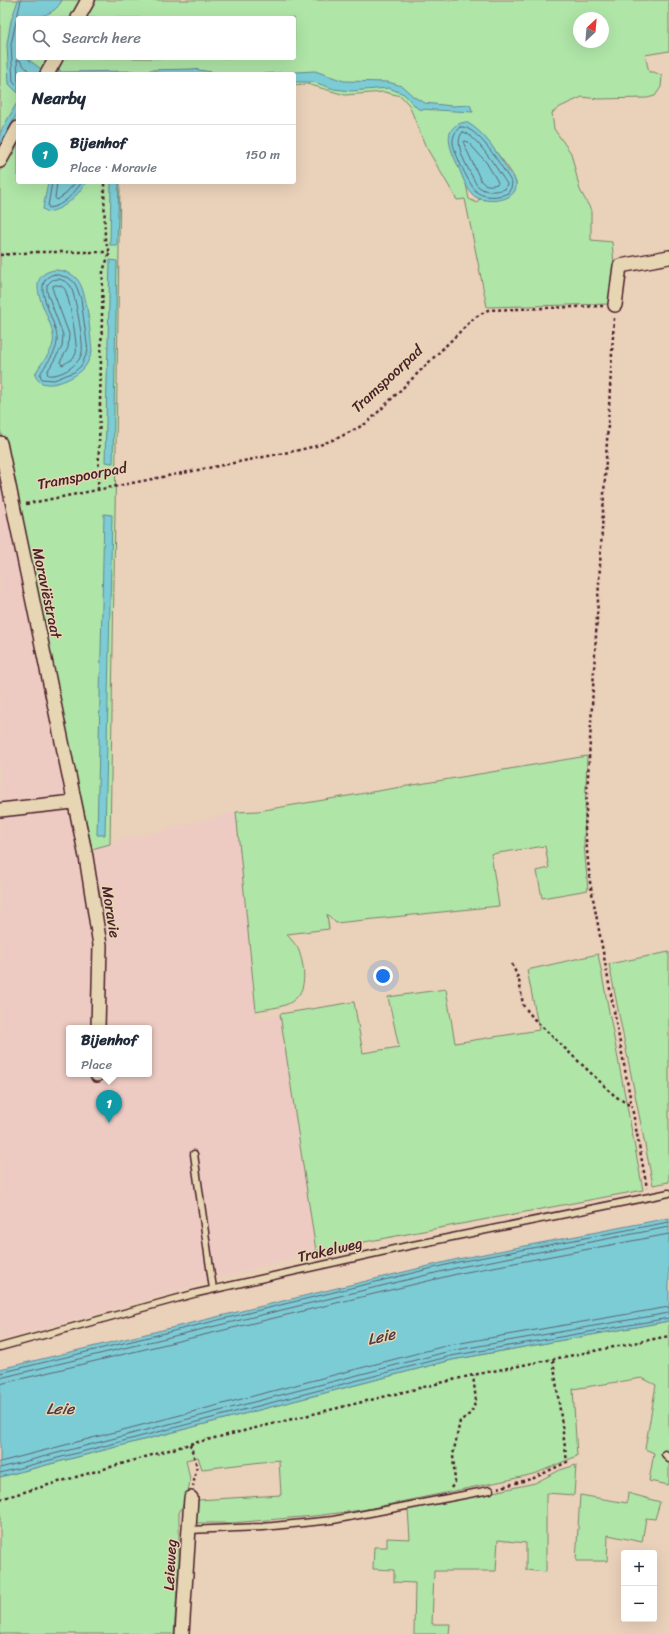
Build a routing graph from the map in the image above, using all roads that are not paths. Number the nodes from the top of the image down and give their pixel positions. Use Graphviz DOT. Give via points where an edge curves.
graph roads {
  1 [pos="88,0"];
  2 [pos="79,16"];
  3 [pos="55,60"];
  4 [pos="48,72"];
  5 [pos="16,132"];
  6 [pos="0,162"];
  7 [pos="669,257"];
  8 [pos="615,305"];
  9 [pos="0,443"];
  10 [pos="63,750"];
  11 [pos="73,802"];
  12 [pos="0,810"];
  13 [pos="98,1025"];
  14 [pos="194,1154"];
  15 [pos="669,1193"];
  16 [pos="213,1289"];
  17 [pos="0,1347"];
  18 [pos="490,1490"];
  19 [pos="191,1498"];
  20 [pos="188,1530"];
  21 [pos="182,1634"];
  1 -- 2 [label="street"];
  3 -- 4 [label="street"];
  5 -- 6 [label="street"];
  7 -- 8 [label="street" via="620,266"];
  9 -- 10 [label="street, Moraviëstraat"];
  10 -- 11 [label="street, Moravie"];
  11 -- 12 [label="street"];
  11 -- 13 [label="street, Moravie" via="86,857 100,945"];
  14 -- 16 [label="lane"];
  15 -- 16 [label="lane, Trakelweg"];
  16 -- 17 [label="lane, Trakelweg"];
  18 -- 20 [label="lane" via="333,1520 263,1527"];
  19 -- 20 [label="street, Leieweg"];
  20 -- 21 [label="street, Leieweg"];
}
